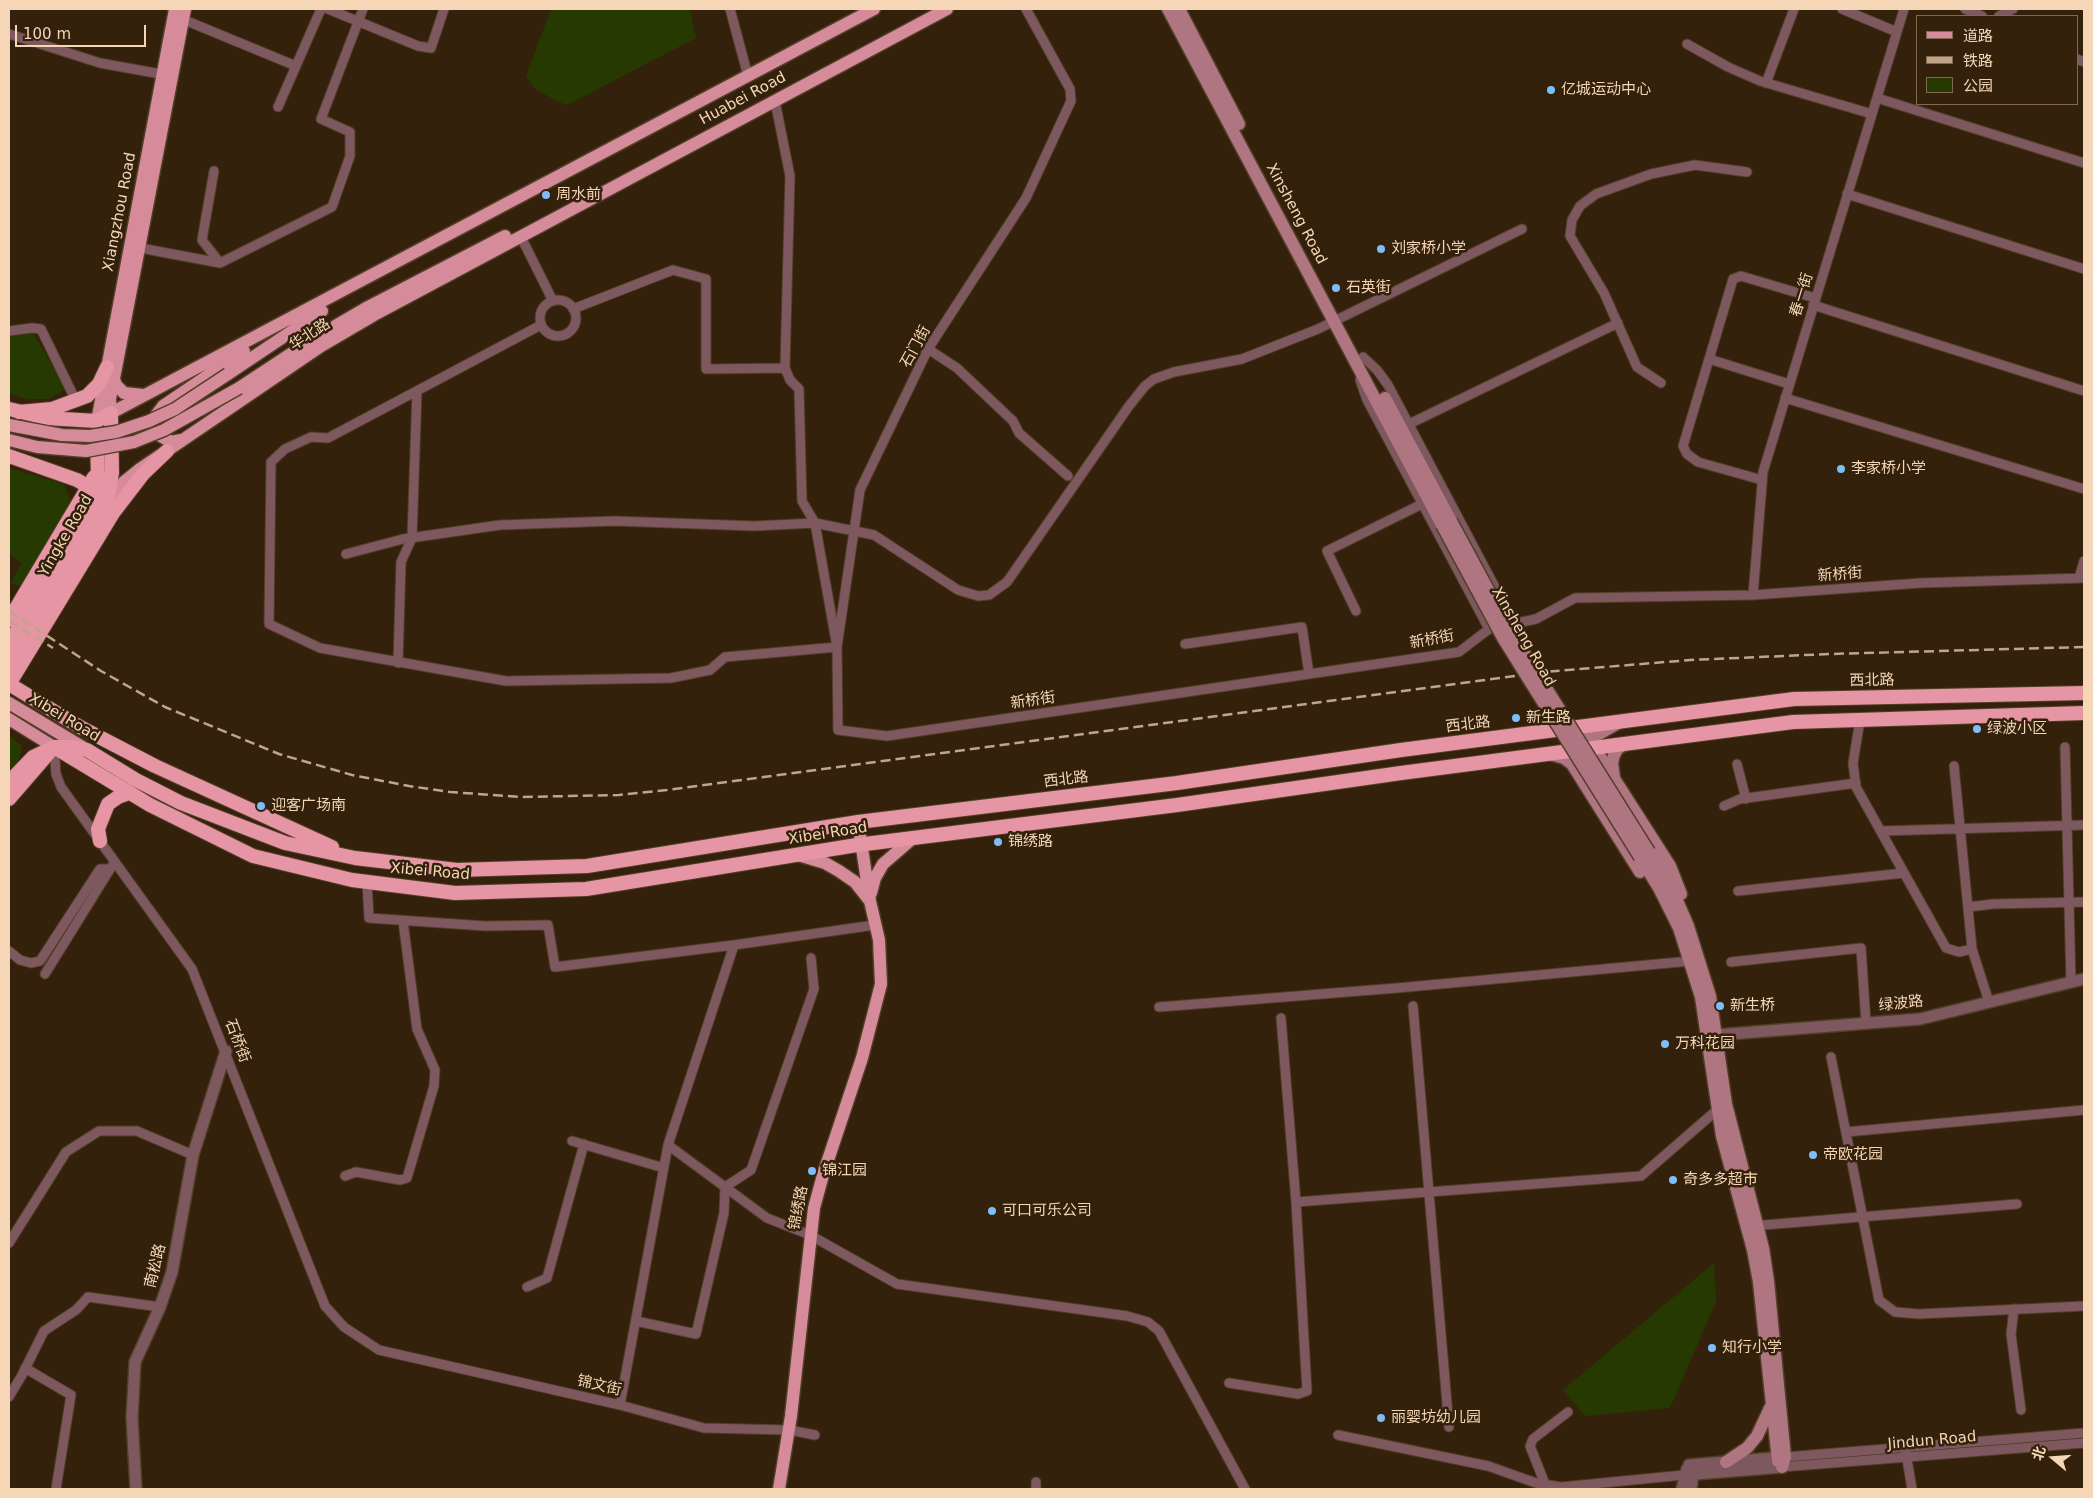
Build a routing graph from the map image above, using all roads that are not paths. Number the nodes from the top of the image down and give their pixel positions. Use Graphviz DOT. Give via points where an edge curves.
graph roads {
  1 [pos="321,9"];
  2 [pos="328,9"];
  3 [pos="362,9"];
  4 [pos="444,9"];
  5 [pos="730,9"];
  6 [pos="874,9"];
  7 [pos="947,9"];
  8 [pos="1026,9"];
  9 [pos="1168,9"];
  10 [pos="1179,9"];
  11 [pos="1794,9"];
  12 [pos="1842,9"];
  13 [pos="1904,9"];
  14 [pos="1965,9"];
  15 [pos="2013,9"];
  16 [pos="181,12"];
  17 [pos="1980,15"];
  18 [pos="2001,15"];
  19 [pos="358,21"];
  20 [pos="1897,32"];
  21 [pos="9,34"];
  22 [pos="1687,44"];
  23 [pos="296,66"];
  24 [pos="167,75"];
  25 [pos="748,76"];
  26 [pos="1766,83"];
  27 [pos="1877,98"];
  28 [pos="775,101"];
  29 [pos="278,107"];
  30 [pos="1872,114"];
  31 [pos="2084,163"];
  32 [pos="214,170"];
  33 [pos="1747,172"];
  34 [pos="1847,194"];
  35 [pos="516,198"];
  36 [pos="554,219"];
  37 [pos="1522,229"];
  38 [pos="521,236"];
  39 [pos="135,247"];
  40 [pos="220,263"];
  41 [pos="2084,269"];
  42 [pos="553,301"];
  43 [pos="1814,302"];
  44 [pos="574,308"];
  45 [pos="294,316"];
  46 [pos="1338,319"];
  47 [pos="1618,323"];
  48 [pos="541,325"];
  49 [pos="9,331"];
  50 [pos="928,349"];
  51 [pos="1359,358"];
  52 [pos="1709,359"];
  53 [pos="107,367"];
  54 [pos="785,368"];
  55 [pos="114,379"];
  56 [pos="1662,383"];
  57 [pos="1790,384"];
  58 [pos="417,391"];
  59 [pos="2084,391"];
  60 [pos="148,394"];
  61 [pos="1785,398"];
  62 [pos="76,401"];
  63 [pos="14,410"];
  64 [pos="111,414"];
  65 [pos="97,421"];
  66 [pos="9,424"];
  67 [pos="1408,424"];
  68 [pos="185,439"];
  69 [pos="9,440"];
  70 [pos="167,451"];
  71 [pos="9,456"];
  72 [pos="98,467"];
  73 [pos="65,476"];
  74 [pos="1068,476"];
  75 [pos="1762,480"];
  76 [pos="89,487"];
  77 [pos="2084,489"];
  78 [pos="1422,504"];
  79 [pos="92,505"];
  80 [pos="815,523"];
  81 [pos="854,530"];
  82 [pos="412,538"];
  83 [pos="346,554"];
  84 [pos="2084,561"];
  85 [pos="2082,578"];
  86 [pos="1753,595"];
  87 [pos="1356,610"];
  88 [pos="9,620"];
  89 [pos="1515,625"];
  90 [pos="1490,629"];
  91 [pos="9,644"];
  92 [pos="1185,644"];
  93 [pos="837,647"];
  94 [pos="398,663"];
  95 [pos="9,664"];
  96 [pos="1309,674"];
  97 [pos="9,684"];
  98 [pos="2084,693"];
  99 [pos="13,706"];
  100 [pos="2084,712"];
  101 [pos="10,720"];
  102 [pos="1860,720"];
  103 [pos="838,730"];
  104 [pos="1588,738"];
  105 [pos="1628,743"];
  106 [pos="2065,746"];
  107 [pos="54,747"];
  108 [pos="87,750"];
  109 [pos="1574,757"];
  110 [pos="1737,764"];
  111 [pos="1954,766"];
  112 [pos="9,782"];
  113 [pos="1614,782"];
  114 [pos="1856,783"];
  115 [pos="130,794"];
  116 [pos="9,799"];
  117 [pos="1746,799"];
  118 [pos="1724,806"];
  119 [pos="858,822"];
  120 [pos="2084,825"];
  121 [pos="2067,826"];
  122 [pos="1960,829"];
  123 [pos="1881,831"];
  124 [pos="913,838"];
  125 [pos="100,841"];
  126 [pos="861,845"];
  127 [pos="1644,854"];
  128 [pos="796,855"];
  129 [pos="355,858"];
  130 [pos="113,865"];
  131 [pos="1904,873"];
  132 [pos="367,882"];
  133 [pos="1738,890"];
  134 [pos="870,901"];
  135 [pos="2069,902"];
  136 [pos="2084,902"];
  137 [pos="1968,907"];
  138 [pos="403,921"];
  139 [pos="875,925"];
  140 [pos="1688,926"];
  141 [pos="734,945"];
  142 [pos="1972,948"];
  143 [pos="9,952"];
  144 [pos="811,958"];
  145 [pos="1691,961"];
  146 [pos="1731,962"];
  147 [pos="45,974"];
  148 [pos="2084,979"];
  149 [pos="2071,982"];
  150 [pos="1989,1002"];
  151 [pos="1413,1006"];
  152 [pos="1159,1007"];
  153 [pos="1280,1018"];
  154 [pos="1866,1023"];
  155 [pos="1716,1035"];
  156 [pos="226,1051"];
  157 [pos="1831,1057"];
  158 [pos="1717,1110"];
  159 [pos="2084,1110"];
  160 [pos="1846,1132"];
  161 [pos="572,1141"];
  162 [pos="584,1144"];
  163 [pos="668,1145"];
  164 [pos="193,1155"];
  165 [pos="664,1168"];
  166 [pos="345,1176"];
  167 [pos="725,1187"];
  168 [pos="1427,1192"];
  169 [pos="1296,1202"];
  170 [pos="2017,1204"];
  171 [pos="1863,1217"];
  172 [pos="1752,1226"];
  173 [pos="810,1235"];
  174 [pos="9,1243"];
  175 [pos="527,1287"];
  176 [pos="2084,1306"];
  177 [pos="160,1308"];
  178 [pos="2014,1309"];
  179 [pos="636,1321"];
  180 [pos="379,1350"];
  181 [pos="25,1368"];
  182 [pos="1229,1383"];
  183 [pos="9,1397"];
  184 [pos="1771,1403"];
  185 [pos="620,1405"];
  186 [pos="2021,1410"];
  187 [pos="1568,1412"];
  188 [pos="1449,1427"];
  189 [pos="788,1430"];
  190 [pos="2084,1433"];
  191 [pos="815,1435"];
  192 [pos="1338,1435"];
  193 [pos="2084,1443"];
  194 [pos="1906,1452"];
  195 [pos="1781,1461"];
  196 [pos="1726,1462"];
  197 [pos="1689,1471"];
  198 [pos="1545,1484"];
  199 [pos="56,1489"];
  200 [pos="136,1489"];
  201 [pos="779,1489"];
  202 [pos="1245,1489"];
  203 [pos="1682,1489"];
  204 [pos="1691,1489"];
  205 [pos="1912,1489"];
  1 -- 23 [label="street"];
  2 -- 19 [label="street"];
  3 -- 19 [label="street"];
  4 -- 19 [label="street" via="431,48 418,46"];
  5 -- 25 [label="street"];
  6 -- 25 [label="main road, Huabei Road"];
  7 -- 28 [label="main road, Huabei Road"];
  8 -- 50 [label="street, 石门街" via="1070,89 1071,100 1026,198"];
  9 -- 46 [label="main road, Xinsheng Road"];
  10 -- 46 [label="main road, Xinsheng Road"];
  11 -- 26 [label="street"];
  12 -- 20 [label="street"];
  13 -- 20 [label="street, 春一街"];
  14 -- 17 [label="street"];
  15 -- 18 [label="street"];
  16 -- 23 [label="street"];
  16 -- 24 [label="main road, Xiangzhou Road"];
  19 -- 40 [label="street" via="320,119 350,132 350,156 332,206"];
  20 -- 27 [label="street, 春一街"];
  21 -- 24 [label="street" via="100,63"];
  22 -- 26 [label="street"];
  23 -- 29 [label="street"];
  24 -- 39 [label="main road, Xiangzhou Road"];
  25 -- 35 [label="main road, Huabei Road"];
  26 -- 30 [label="street"];
  27 -- 30 [label="street, 春一街"];
  27 -- 31 [label="street"];
  28 -- 36 [label="main road, Huabei Road"];
  28 -- 54 [label="street" via="790,176"];
  30 -- 34 [label="street, 春一街"];
  32 -- 40 [label="street" via="202,240"];
  33 -- 47 [label="street" via="1694,165 1671,169 1596,194 1580,206 1572,220 1570,236 1604,292"];
  34 -- 41 [label="street"];
  34 -- 43 [label="street, 春一街"];
  35 -- 45 [label="main road, 华北路"];
  35 -- 66 [label="main road, bridge" via="478,228 305,321 175,409 150,421 90,436"];
  36 -- 38 [label="main road, 华北路"];
  36 -- 69 [label="main road, 华北路, bridge" via="495,241 449,264 315,338 239,388 164,430 109,448 61,450"];
  37 -- 46 [label="street"];
  38 -- 42 [label="street"];
  38 -- 68 [label="main road, 华北路" via="321,346"];
  39 -- 40 [label="street"];
  39 -- 53 [label="main road, Xiangzhou Road"];
  39 -- 55 [label="main road, Xiangzhou Road"];
  42 -- 44 [label="street" via="564,301"];
  42 -- 48 [label="street" via="543,308"];
  43 -- 52 [label="street" via="1741,276 1733,279"];
  43 -- 57 [label="street, 春一街"];
  43 -- 59 [label="street"];
  44 -- 48 [label="street" via="576,320 566,334 554,336"];
  44 -- 54 [label="street" via="673,270 706,279 706,370"];
  45 -- 60 [label="main road, 华北路"];
  45 -- 68 [label="main road" via="163,406 156,420 159,435 171,442"];
  46 -- 51 [label="main road, Xinsheng Road"];
  46 -- 81 [label="street" via="1242,359 1164,375 1145,386 1007,582 989,595 978,596 958,590 874,535"];
  47 -- 56 [label="street" via="1637,367"];
  47 -- 67 [label="street"];
  48 -- 58 [label="street"];
  49 -- 62 [label="street" via="41,329"];
  50 -- 74 [label="street" via="957,368 1012,421 1019,433"];
  50 -- 81 [label="street, 石门街" via="860,490"];
  51 -- 67 [label="street" via="1383,378"];
  51 -- 78 [label="street" via="1367,400"];
  51 -- 127 [label="main road, Xinsheng Road, bridge" via="1447,523 1503,638"];
  52 -- 57 [label="street"];
  52 -- 75 [label="street" via="1682,446 1698,462"];
  53 -- 62 [label="highway" via="94,390"];
  53 -- 65 [label="main road, Xiangzhou Road"];
  54 -- 80 [label="street" via="799,389 802,501"];
  55 -- 60 [label="main road" via="124,393"];
  55 -- 64 [label="main road, Xiangzhou Road"];
  57 -- 61 [label="street, 春一街"];
  58 -- 82 [label="street"];
  58 -- 94 [label="street" via="328,438 311,437 285,448 271,462 269,624 320,648"];
  60 -- 64 [label="main road, 华北路"];
  61 -- 75 [label="street, 春一街"];
  61 -- 77 [label="street"];
  62 -- 63 [label="highway" via="52,409"];
  63 -- 65 [label="highway" via="46,418"];
  64 -- 65 [label="highway, 华北路"];
  64 -- 79 [label="highway, Yingke Road" via="112,474"];
  65 -- 72 [label="highway, Yingke Road"];
  67 -- 89 [label="street"];
  68 -- 70 [label="main road, 华北路"];
  70 -- 79 [label="main road, 华北路"];
  70 -- 97 [label="highway" via="143,474 113,513"];
  71 -- 73 [label="highway"];
  72 -- 76 [label="highway"];
  72 -- 79 [label="highway, Yingke Road"];
  73 -- 76 [label="highway"];
  73 -- 79 [label="highway"];
  75 -- 86 [label="street, 春一街"];
  76 -- 79 [label="highway"];
  78 -- 87 [label="street" via="1327,551"];
  78 -- 90 [label="street"];
  79 -- 88 [label="highway"];
  79 -- 91 [label="highway, Yingke Road"];
  79 -- 95 [label="highway, Yingke Road"];
  80 -- 81 [label="street"];
  80 -- 82 [label="street" via="754,526 555,522 500,525"];
  80 -- 93 [label="street"];
  81 -- 93 [label="street, 石门街"];
  82 -- 83 [label="street"];
  82 -- 94 [label="street" via="402,562"];
  84 -- 85 [label="street"];
  85 -- 86 [label="street, 新桥街" via="1921,583"];
  86 -- 89 [label="street, 新桥街" via="1575,598 1536,619"];
  89 -- 90 [label="street, 新桥街"];
  90 -- 96 [label="street, 新桥街" via="1459,652"];
  92 -- 96 [label="street" via="1302,627"];
  93 -- 94 [label="street" via="725,657 710,670 671,678 506,681"];
  93 -- 103 [label="street, 石门街"];
  96 -- 103 [label="street, 新桥街" via="887,736"];
  97 -- 129 [label="highway" via="163,770"];
  98 -- 104 [label="highway, 西北路" via="1794,699 1620,722"];
  99 -- 108 [label="main road, Xibei Road"];
  100 -- 102 [label="highway, 西北路"];
  101 -- 107 [label="main road, Xibei Road"];
  102 -- 105 [label="highway, 西北路" via="1793,722"];
  102 -- 114 [label="street" via="1853,763"];
  104 -- 105 [label="highway, 西北路"];
  104 -- 109 [label="highway, 西北路"];
  104 -- 113 [label="main road"];
  104 -- 119 [label="highway, 西北路"];
  105 -- 113 [label="main road" via="1618,748 1614,755"];
  106 -- 121 [label="street"];
  107 -- 108 [label="highway"];
  107 -- 112 [label="highway" via="33,757"];
  107 -- 115 [label="highway, Xibei Road"];
  107 -- 116 [label="highway"];
  107 -- 125 [label="street, 石桥街" via="56,774 61,787"];
  108 -- 129 [label="highway, Xibei Road" via="180,802 248,830 285,843"];
  109 -- 124 [label="highway, 西北路" via="1546,754"];
  109 -- 145 [label="main road"];
  110 -- 117 [label="street"];
  111 -- 122 [label="street"];
  113 -- 140 [label="main road" via="1670,866"];
  114 -- 117 [label="street"];
  114 -- 123 [label="street"];
  115 -- 125 [label="highway" via="108,804 98,829"];
  115 -- 132 [label="highway, Xibei Road" via="253,856"];
  117 -- 118 [label="street"];
  119 -- 126 [label="main road, 锦绣路"];
  119 -- 129 [label="highway, Xibei Road" via="587,866 457,870"];
  120 -- 121 [label="street"];
  121 -- 122 [label="street"];
  121 -- 135 [label="street"];
  122 -- 123 [label="street"];
  122 -- 137 [label="street"];
  123 -- 131 [label="street"];
  124 -- 126 [label="highway, Xibei Road"];
  124 -- 134 [label="main road" via="882,864"];
  125 -- 130 [label="street, 石桥街"];
  126 -- 128 [label="highway, Xibei Road"];
  126 -- 134 [label="main road, 锦绣路"];
  127 -- 140 [label="main road, Xinsheng Road" via="1678,903"];
  127 -- 145 [label="main road, Xinsheng Road"];
  128 -- 132 [label="highway, Xibei Road" via="586,889 455,893"];
  128 -- 134 [label="main road" via="825,862 855,882"];
  130 -- 143 [label="street" via="100,869 40,961 20,960"];
  130 -- 147 [label="street"];
  130 -- 156 [label="street, 石桥街" via="192,970"];
  131 -- 133 [label="street"];
  131 -- 142 [label="street" via="1946,948 1959,952"];
  132 -- 138 [label="street" via="369,918"];
  134 -- 139 [label="main road, 锦绣路"];
  135 -- 136 [label="street"];
  135 -- 137 [label="street"];
  135 -- 149 [label="street"];
  137 -- 142 [label="street"];
  138 -- 141 [label="street" via="485,926 548,925 555,967"];
  138 -- 166 [label="street" via="417,1029 435,1070 434,1086 407,1178 400,1180 356,1172"];
  139 -- 141 [label="street"];
  139 -- 173 [label="main road, 锦绣路" via="882,964 878,1002 823,1175"];
  140 -- 155 [label="main road, Xinsheng Road" via="1704,972"];
  141 -- 163 [label="street"];
  142 -- 150 [label="street"];
  144 -- 167 [label="street" via="814,990 751,1170"];
  145 -- 152 [label="street"];
  145 -- 158 [label="main road, Xinsheng Road" via="1701,997"];
  146 -- 154 [label="street" via="1861,948"];
  148 -- 149 [label="street, 绿波路"];
  149 -- 150 [label="street, 绿波路"];
  150 -- 154 [label="street, 绿波路" via="1920,1019"];
  151 -- 168 [label="street"];
  153 -- 169 [label="street"];
  154 -- 155 [label="street, 绿波路"];
  155 -- 172 [label="main road, Xinsheng Road" via="1732,1134"];
  156 -- 164 [label="street, 南松路"];
  156 -- 180 [label="street, 石桥街" via="325,1306 344,1327"];
  157 -- 160 [label="street"];
  158 -- 168 [label="street" via="1640,1176"];
  158 -- 172 [label="main road, Xinsheng Road" via="1729,1164"];
  159 -- 160 [label="street"];
  160 -- 171 [label="street"];
  161 -- 162 [label="street"];
  162 -- 165 [label="street"];
  162 -- 175 [label="street" via="547,1278"];
  163 -- 165 [label="street"];
  163 -- 167 [label="street"];
  164 -- 174 [label="street" via="137,1131 99,1131 66,1152"];
  164 -- 177 [label="street, 南松路" via="172,1272"];
  165 -- 179 [label="street"];
  167 -- 173 [label="street" via="767,1218"];
  167 -- 179 [label="street" via="724,1212 696,1334"];
  168 -- 169 [label="street"];
  168 -- 188 [label="street"];
  169 -- 182 [label="street" via="1307,1391 1298,1394"];
  170 -- 171 [label="street"];
  171 -- 172 [label="street"];
  171 -- 178 [label="street" via="1879,1300 1894,1312 1919,1314"];
  172 -- 184 [label="main road, Xinsheng Road"];
  172 -- 195 [label="main road, Xinsheng Road" via="1768,1281"];
  173 -- 189 [label="main road, 锦绣路"];
  173 -- 202 [label="street" via="897,1284 1127,1316 1148,1322 1159,1331"];
  176 -- 178 [label="street"];
  177 -- 181 [label="street" via="88,1297 76,1310 44,1331"];
  177 -- 200 [label="street, 南松路" via="135,1362 132,1418"];
  178 -- 186 [label="street" via="2011,1334"];
  179 -- 185 [label="street"];
  180 -- 185 [label="street, 锦文街"];
  181 -- 183 [label="street"];
  181 -- 199 [label="street" via="71,1395"];
  184 -- 195 [label="main road, Xinsheng Road"];
  184 -- 196 [label="main road" via="1757,1436 1743,1452"];
  185 -- 189 [label="street, 锦文街" via="704,1428"];
  187 -- 198 [label="street" via="1533,1438 1530,1446"];
  189 -- 191 [label="street, 锦文街"];
  189 -- 201 [label="main road, 锦绣路"];
  190 -- 194 [label="street, Jindun Road"];
  192 -- 198 [label="street" via="1488,1466"];
  193 -- 194 [label="street, Jindun Road"];
  194 -- 195 [label="street, Jindun Road"];
  194 -- 205 [label="street"];
  195 -- 196 [label="street"];
  195 -- 197 [label="street"];
  196 -- 197 [label="street"];
  197 -- 198 [label="street" via="1561,1487"];
  197 -- 203 [label="street"];
  197 -- 204 [label="street"];
}
